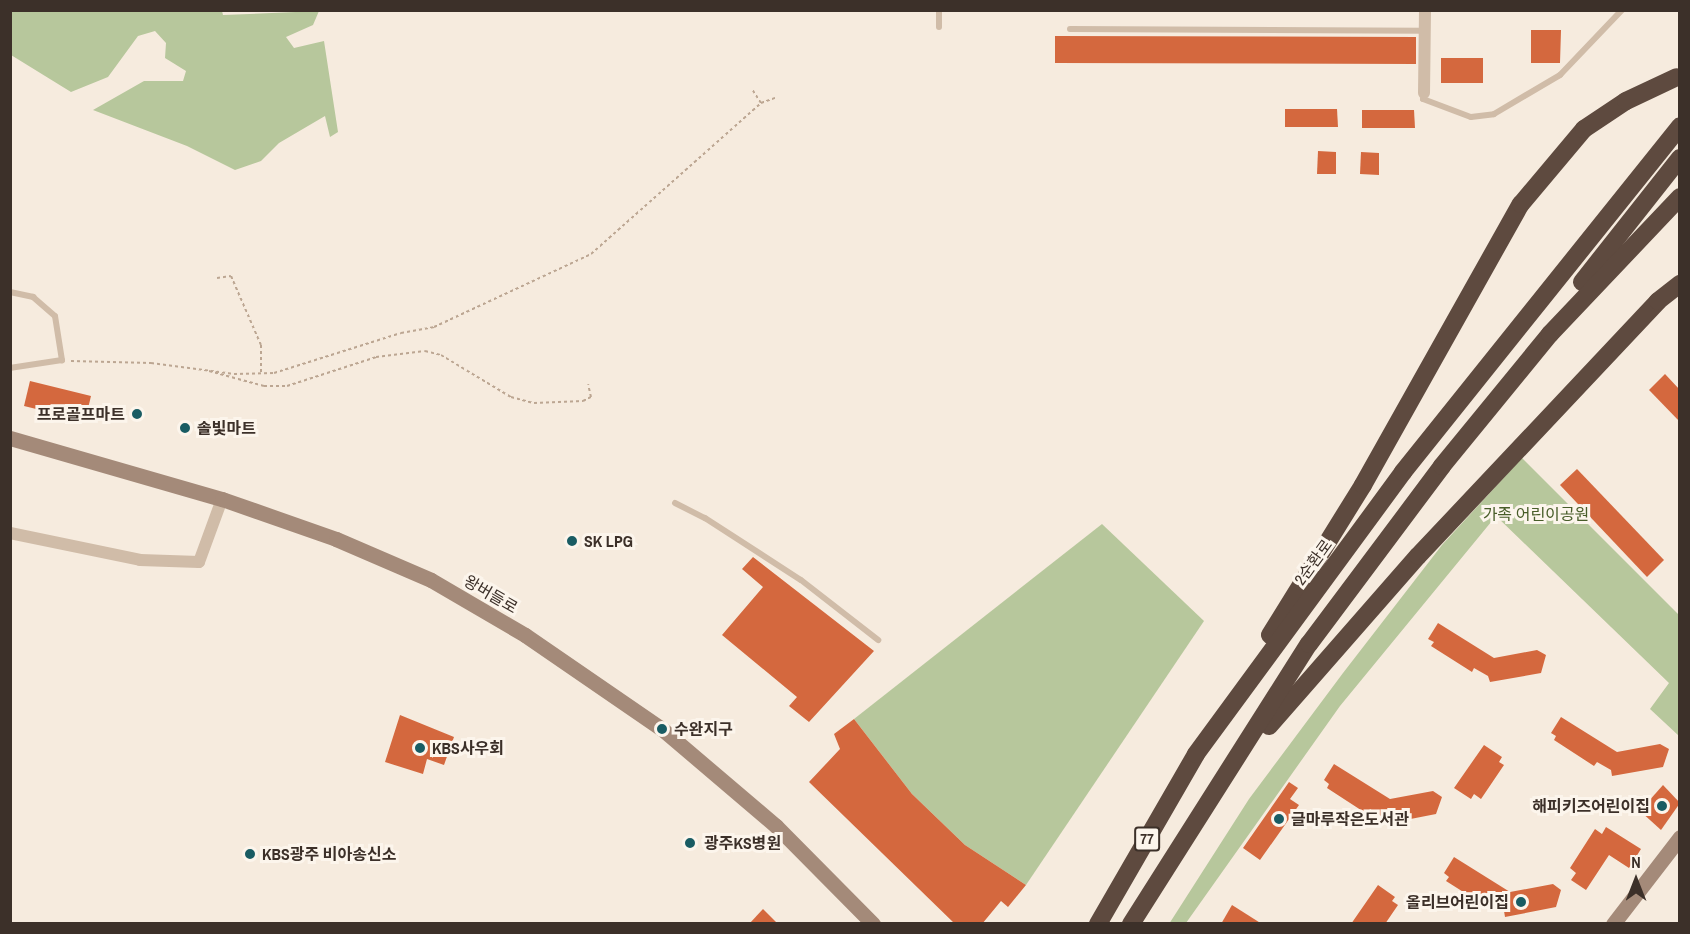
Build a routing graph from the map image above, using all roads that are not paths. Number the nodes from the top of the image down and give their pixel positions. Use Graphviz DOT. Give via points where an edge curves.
graph roads {
  1 [pos="939,10"];
  2 [pos="1425,10"];
  3 [pos="1622,10"];
  4 [pos="939,27"];
  5 [pos="1070,29"];
  6 [pos="1424,31"];
  7 [pos="1677,77"];
  8 [pos="1424,93"];
  9 [pos="1680,116"];
  10 [pos="1680,126"];
  11 [pos="1680,158"];
  12 [pos="1680,198"];
  13 [pos="1587,242"];
  14 [pos="1680,284"];
  15 [pos="10,292"];
  16 [pos="1550,334"];
  17 [pos="10,368"];
  18 [pos="10,438"];
  19 [pos="222,499"];
  20 [pos="675,503"];
  21 [pos="10,533"];
  22 [pos="878,640"];
  23 [pos="1197,754"];
  24 [pos="1233,769"];
  25 [pos="1680,837"];
  26 [pos="873,924"];
  27 [pos="1098,924"];
  28 [pos="1131,924"];
  29 [pos="1612,924"];
  1 -- 4 [label="lane"];
  2 -- 6 [label="street"];
  3 -- 8 [label="lane" via="1560,75 1494,114 1471,117 1424,99"];
  5 -- 6 [label="lane"];
  6 -- 8 [label="street"];
  7 -- 23 [label="highway" via="1626,101 1584,129 1521,204 1363,485"];
  9 -- 13 [label="highway"];
  10 -- 13 [label="highway"];
  11 -- 16 [label="highway" via="1565,304"];
  12 -- 16 [label="highway"];
  13 -- 23 [label="highway, 2순환로" via="1403,472"];
  14 -- 24 [label="highway" via="1658,302 1418,556"];
  15 -- 17 [label="lane" via="33,297 55,316 62,360"];
  16 -- 24 [label="highway" via="1442,466 1309,644"];
  18 -- 19 [label="main road, 왕버들로"];
  19 -- 21 [label="street" via="199,562 140,560"];
  19 -- 26 [label="main road, 왕버들로" via="336,539 431,580 525,635 673,738 776,826"];
  20 -- 22 [label="lane" via="781,566"];
  23 -- 27 [label="highway, 2순환로 / 77"];
  24 -- 28 [label="highway, 77"];
  25 -- 29 [label="main road"];
}
